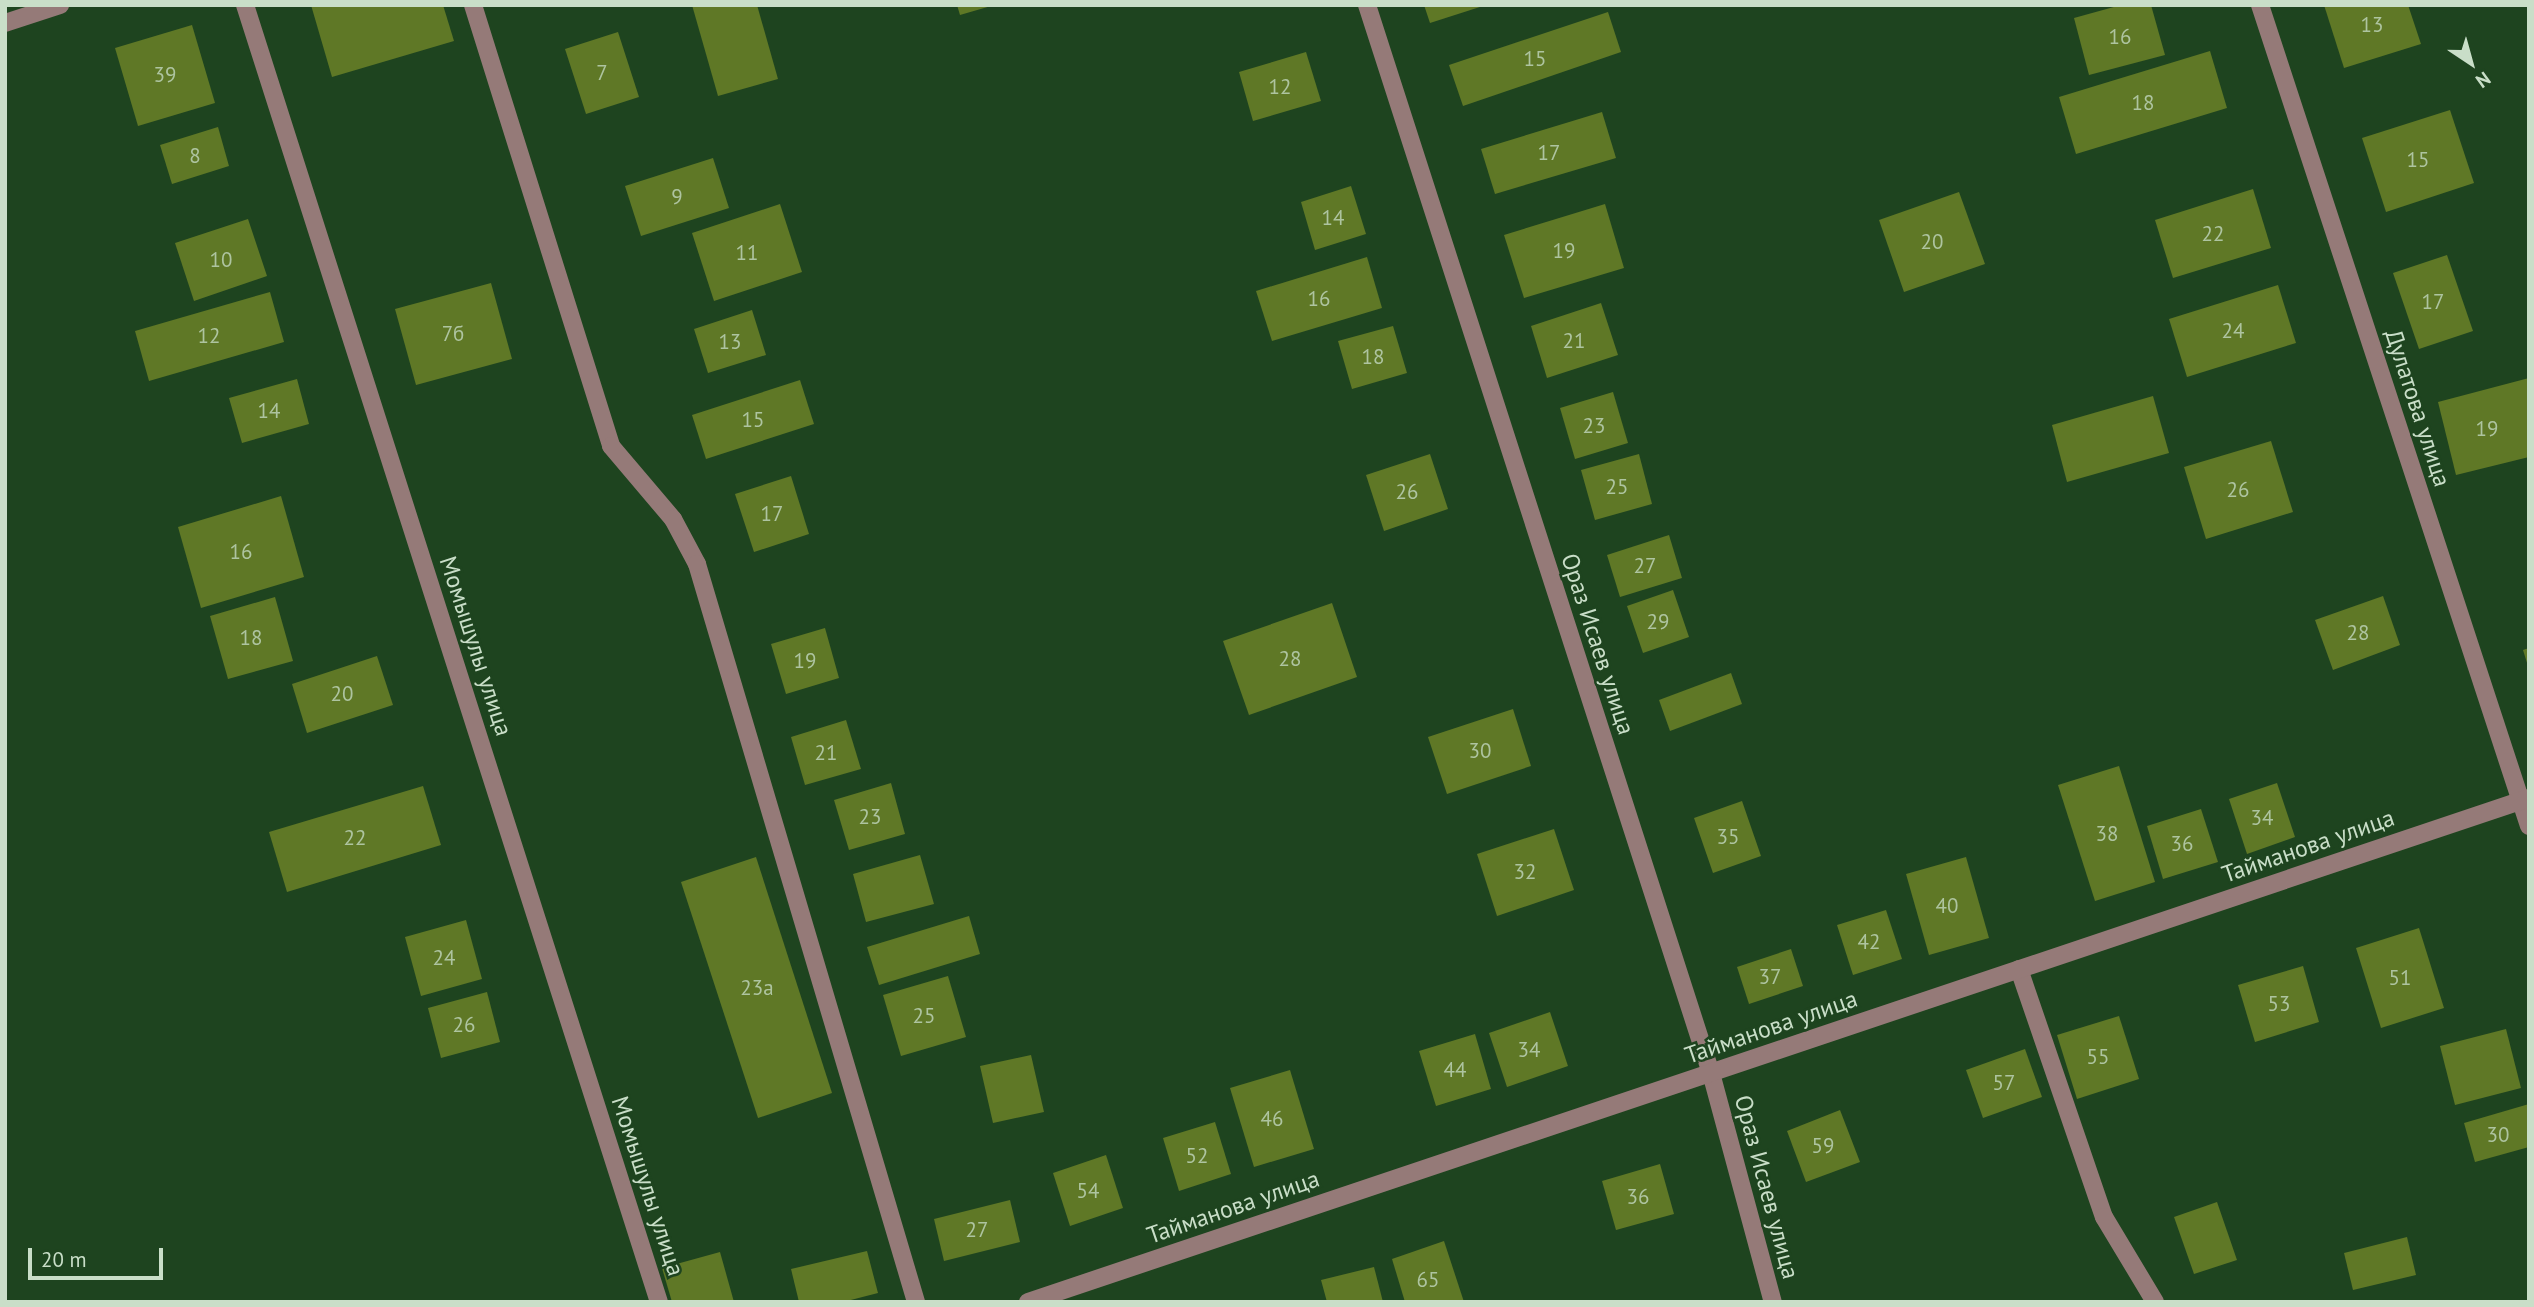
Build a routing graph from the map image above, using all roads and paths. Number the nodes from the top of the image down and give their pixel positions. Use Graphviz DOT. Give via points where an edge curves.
graph roads {
  1 [pos="60,5"];
  2 [pos="245,5"];
  3 [pos="473,5"];
  4 [pos="1367,5"];
  5 [pos="2260,5"];
  6 [pos="5,23"];
  7 [pos="2525,799"];
  8 [pos="2529,826"];
  9 [pos="2019,969"];
  10 [pos="1711,1073"];
  11 [pos="659,1302"];
  12 [pos="916,1302"];
  13 [pos="1028,1302"];
  14 [pos="1773,1302"];
  15 [pos="2155,1302"];
  1 -- 6 [label="street"];
  2 -- 11 [label="street, Момышулы улица"];
  3 -- 12 [label="street" via="611,446 673,519 697,564"];
  4 -- 10 [label="street, Ораз Исаев улица"];
  5 -- 7 [label="street, Дулатова улица"];
  7 -- 8 [label="street, Дулатова улица"];
  7 -- 9 [label="street, Тайманова улица"];
  9 -- 10 [label="street, Тайманова улица"];
  9 -- 15 [label="street" via="2104,1217"];
  10 -- 13 [label="street, Тайманова улица"];
  10 -- 14 [label="street, Ораз Исаев улица"];
}
